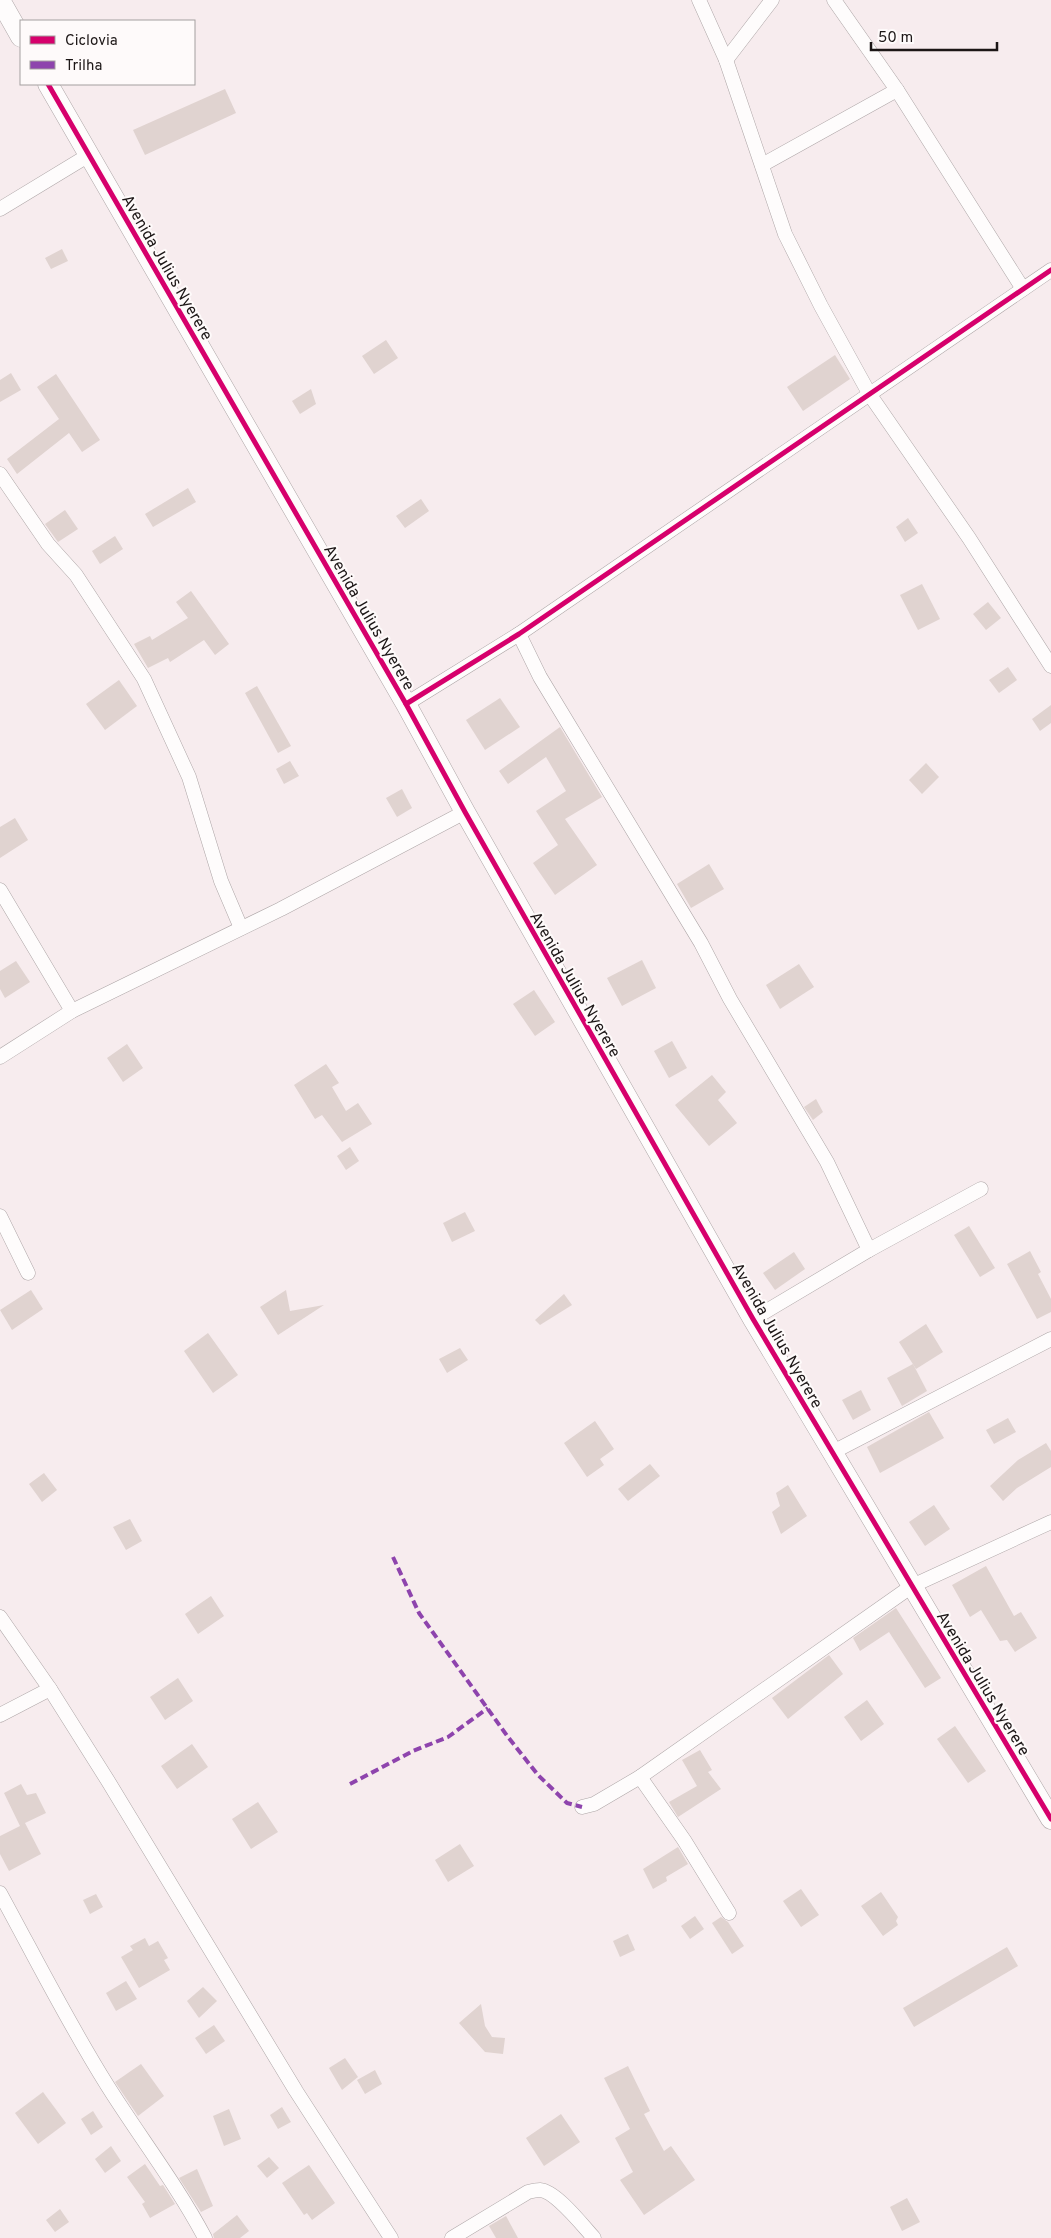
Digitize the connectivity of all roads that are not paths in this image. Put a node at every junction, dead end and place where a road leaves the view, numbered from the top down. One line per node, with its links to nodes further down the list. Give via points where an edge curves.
1 (0, 0): 5 (street)
2 (699, 0): 6 (street)
3 (772, 0): 6 (street)
4 (834, 0): 8 (street)
5 (20, 35)
6 (726, 60): 10 (street)
7 (49, 85): 9 (street, Avenida Julius Nyerere)
8 (897, 90): 10 (street); 13 (street)
9 (89, 155): 11 (street); 18 (street, Avenida Julius Nyerere)
10 (762, 165): 14 (street, via 785,234 820,306)
11 (0, 210)
12 (1051, 270): 13 (street)
13 (1023, 289): 14 (street)
14 (870, 395): 16 (street); 17 (street, via 969,538)
15 (0, 474): 21 (street, via 48,544 76,575 144,679 189,777 221,880)
16 (519, 634): 18 (street); 26 (street, via 540,677 701,943 730,999 827,1162)
17 (1051, 666)
18 (406, 704): 19 (street, Avenida Julius Nyerere)
19 (465, 812): 21 (street); 28 (street, Avenida Julius Nyerere)
20 (0, 890): 22 (street)
21 (241, 928): 22 (street)
22 (72, 1011): 23 (street)
23 (0, 1057)
24 (981, 1189): 26 (street)
25 (0, 1216): 27 (street)
26 (869, 1250): 28 (street)
27 (28, 1273)
28 (753, 1319): 30 (street, Avenida Julius Nyerere)
29 (1051, 1339): 30 (street)
30 (833, 1452): 32 (street, Avenida Julius Nyerere)
31 (1051, 1522): 32 (street)
32 (912, 1586): 36 (street); 38 (street, Avenida Julius Nyerere)
33 (0, 1617): 34 (street)
34 (50, 1689): 35 (street); 42 (street, via 296,2092)
35 (0, 1715)
36 (640, 1777): 37 (street, via 594,1804); 40 (street)
37 (582, 1806)
38 (1051, 1818)
39 (1, 1897): 41 (street, via 101,2075)
40 (729, 1913)
41 (206, 2238)
42 (391, 2238)
43 (452, 2238): 44 (street, via 528,2192 541,2190 563,2205)
44 (594, 2238)

